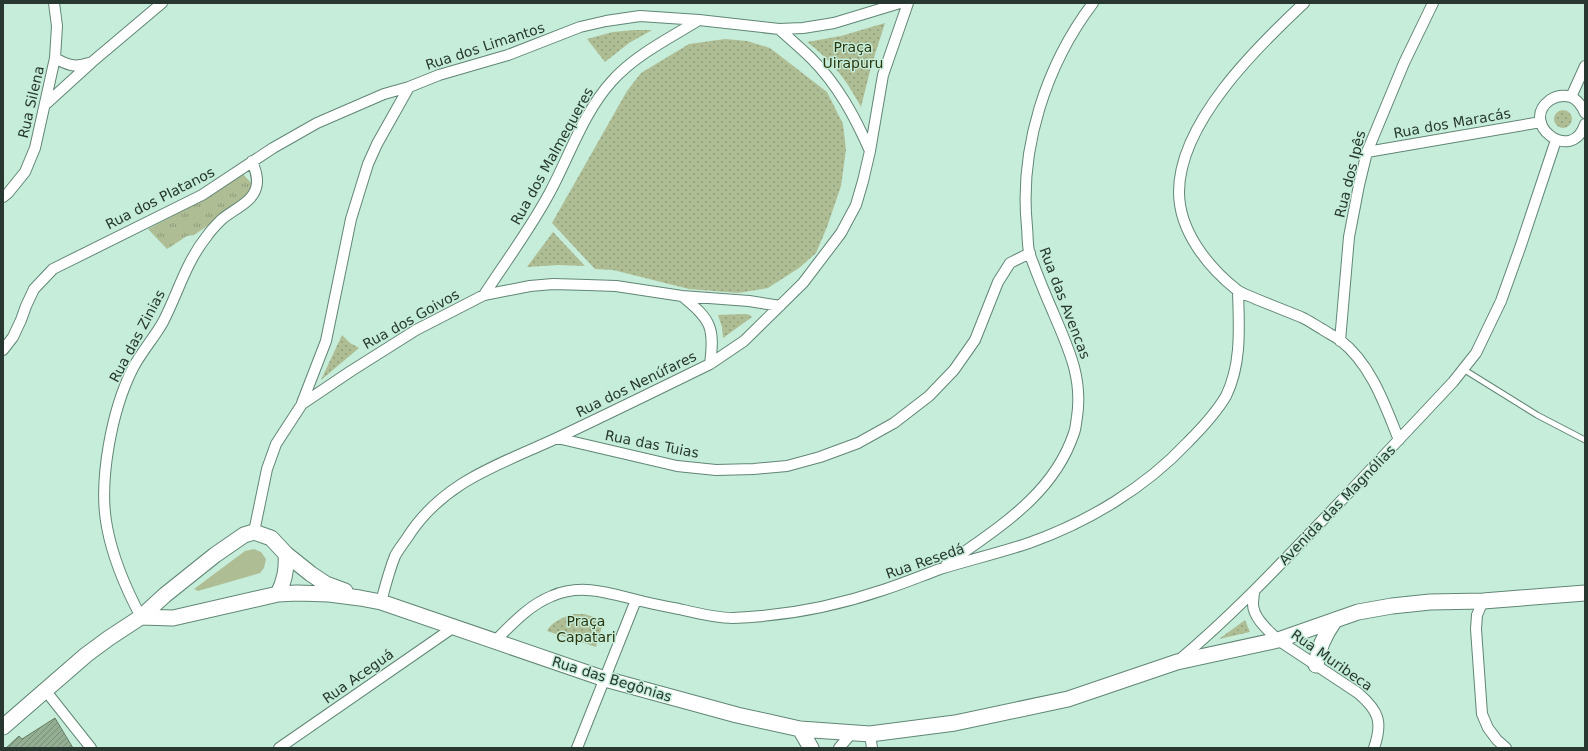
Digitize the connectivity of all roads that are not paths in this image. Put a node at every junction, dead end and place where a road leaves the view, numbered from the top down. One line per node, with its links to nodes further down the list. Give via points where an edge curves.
1 (54, 3): 10 (street, Rua Silena, via 57,26)
2 (162, 3): 11 (street)
3 (900, 3): 9 (street, Rua dos Limantos, via 834,23)
4 (908, 3): 20 (street, via 883,75)
5 (1093, 3): 24 (street, Rua das Avencas, via 1066,45 1047,83 1035,121 1024,205)
6 (1304, 3): 25 (street, Avenida das Magnólias, via 1247,60 1227,85 1195,131 1186,153 1179,192 1182,214 1188,231 1217,272)
7 (1434, 3): 21 (street, Rua dos Ipês, via 1404,63)
8 (699, 20): 9 (street, Rua dos Limantos); 13 (street, Rua dos Limantos, via 640,16 580,27 508,55 439,75); 26 (street, Rua dos Malmequeres, via 628,65 612,80 586,118 530,226)
9 (779, 30): 20 (street, via 827,76 844,100)
10 (55, 58): 11 (street, via 76,67); 15 (street, Rua Silena)
11 (92, 62): 15 (street)
12 (1585, 66): 14 (street)
13 (409, 87): 22 (street, Rua dos Platanos, via 384,94 318,123); 33 (street, via 368,164 351,219 326,341)
14 (1571, 97): 16 (street, via 1581,105); 17 (street, via 1558,97 1547,103 1542,110)
15 (47, 103): 23 (street, Rua Silena, via 35,148 25,172)
16 (1585, 113)
17 (1541, 122): 19 (street, via 1546,133); 21 (street, Rua dos Maracás)
18 (1585, 124): 19 (street, via 1580,134 1573,139)
19 (1556, 140): 32 (street, via 1501,301 1476,353)
20 (870, 151): 28 (street, Rua dos Nenúfares, via 856,205 841,233 815,268)
21 (1367, 152): 29 (street, Rua dos Ipês, via 1349,237)
22 (252, 161): 30 (street, Rua dos Platanos, via 202,195 53,268 34,289 16,332); 48 (street, Rua das Zinias, via 257,178 252,195 221,220 189,261 170,308 133,368 117,410 108,447 104,505 114,554)
23 (3, 196)
24 (1030, 253): 34 (street, Rua das Tuias, via 1010,263 1006,269 998,282 975,340 954,370 929,396 894,423 858,443 787,466 716,470 676,466); 39 (street, Rua das Avencas, via 1076,371 1080,402 1074,432 1060,464 1026,506)
25 (1238, 291): 29 (street, Avenida das Magnólias, via 1306,319); 39 (street, Rua Resedá, via 1237,368 1226,396 1209,420 1177,454 1140,484 1094,515 1030,542)
26 (484, 295): 27 (street, Rua dos Goivos, via 553,284 616,286); 33 (street, Rua dos Goivos, via 416,330 363,362)
27 (682, 296): 28 (street, Rua dos Goivos); 31 (street, via 699,310 711,328 713,343)
28 (780, 306): 31 (street, Rua dos Nenúfares, via 744,342)
29 (1340, 341): 35 (street, Avenida das Magnólias, via 1357,357 1370,376)
30 (3, 350)
31 (710, 364): 34 (street, Rua dos Nenúfares)
32 (1463, 369): 35 (street); 36 (lane, via 1537,415)
33 (302, 404): 37 (street, Rua dos Goivos, via 276,444 267,469)
34 (557, 438): 47 (street, Rua dos Nenúfares, via 482,472 442,497 412,530 396,556)
35 (1399, 440): 40 (street, Avenida das Magnólias)
36 (1585, 440)
37 (254, 532): 38 (main road, Rua das Begônias, via 271,538); 41 (main road, via 233,542)
38 (286, 554): 42 (main road, via 286,573); 44 (main road, Rua das Begônias, via 326,584)
39 (940, 569): 45 (street, Rua Resedá, via 882,591 788,613 732,618 705,615)
40 (1254, 591): 52 (street, via 1253,605 1256,614); 54 (street, Avenida das Magnólias)
41 (165, 594): 48 (main road); 49 (main road, via 165,606)
42 (278, 594): 44 (main road, Rua das Begônias, via 305,593); 49 (main road, Rua das Begônias)
43 (1585, 594): 46 (main road, Avenida das Magnólias)
44 (360, 598): 47 (main road, Rua das Begônias)
45 (636, 600): 53 (street, Rua Resedá, via 608,592 584,589 552,596 531,609); 56 (street)
46 (1483, 601): 50 (main road, Avenida das Magnólias, via 1392,606 1358,612); 68 (street, via 1476,629 1482,714 1488,728)
47 (380, 602): 51 (main road, Rua das Begônias)
48 (141, 617): 49 (main road, Rua das Begônias); 57 (main road, via 109,638)
49 (173, 618)
50 (1335, 620): 52 (main road, Avenida das Magnólias); 55 (main road, via 1322,642)
51 (454, 627): 53 (main road, Rua das Begônias); 63 (street, Rua Aceguá)
52 (1278, 640): 54 (main road, Avenida das Magnólias); 55 (street, Rua Muribeca)
53 (494, 642): 56 (main road, Rua das Begônias)
54 (1177, 662): 61 (main road, Avenida das Magnólias, via 1068,698)
55 (1316, 665): 67 (street, Rua Muribeca, via 1358,693 1376,712 1379,723)
56 (605, 679): 59 (main road, Rua das Begônias, via 737,715); 64 (street)
57 (45, 690): 58 (main road); 62 (street)
58 (3, 727)
59 (800, 728): 60 (main road, Rua das Begônias); 65 (main road)
60 (851, 734): 61 (main road, Rua das Begônias); 66 (street)
61 (871, 741)
62 (91, 748)
63 (279, 748)
64 (577, 748)
65 (811, 748)
66 (839, 748)
67 (1374, 748)
68 (1506, 748)

